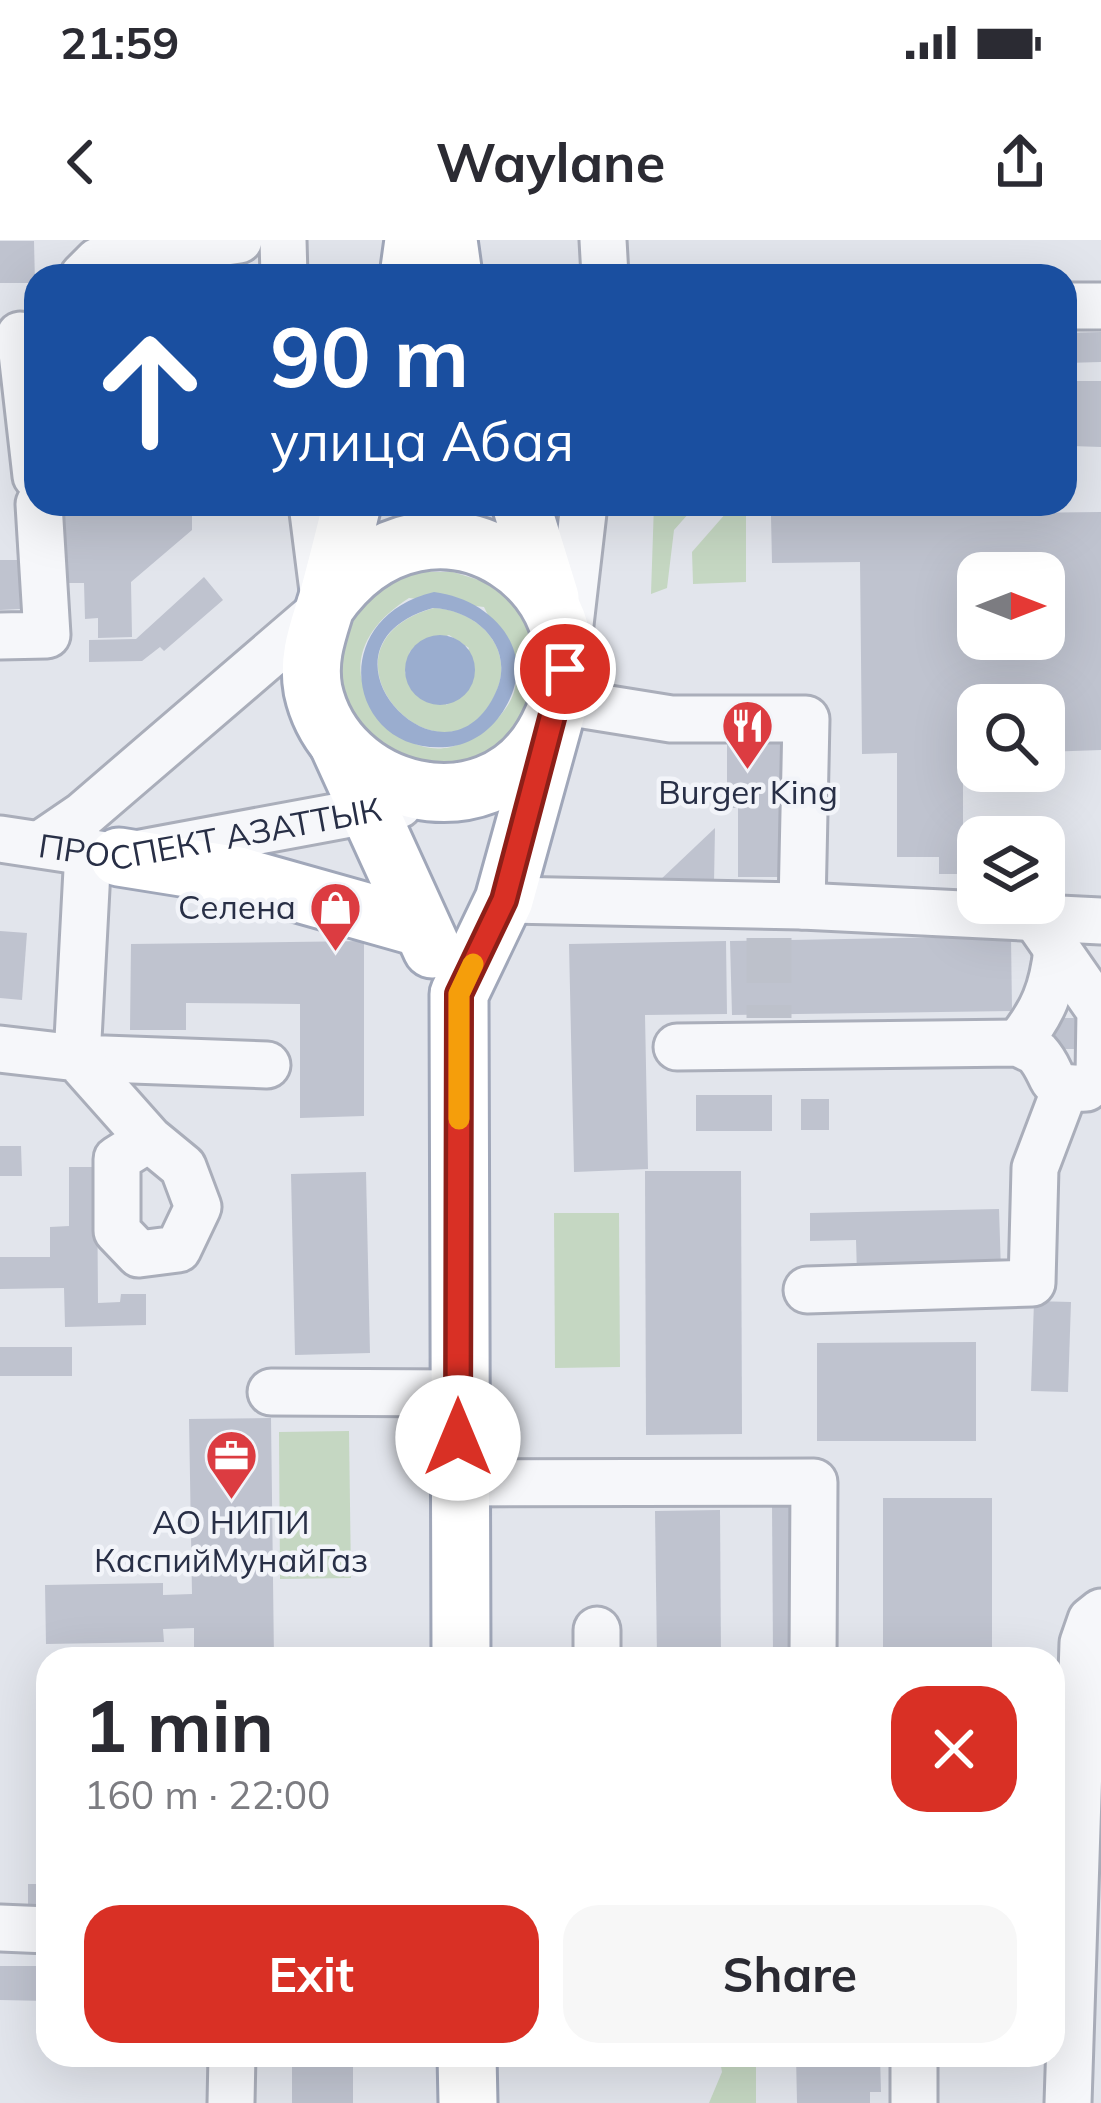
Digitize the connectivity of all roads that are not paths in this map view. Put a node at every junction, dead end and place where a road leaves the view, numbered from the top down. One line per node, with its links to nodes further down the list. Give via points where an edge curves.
1 (238, 240): 2 (street)
2 (96, 264)
3 (19, 330): 4 (street)
4 (24, 373)
5 (40, 516): 11 (street, via 47,635)
6 (314, 516): 10 (street)
7 (349, 516): 10 (main road)
8 (524, 516): 12 (main road)
9 (582, 516): 12 (street)
10 (326, 607): 12 (main road, via 364,562 404,544 448,539 490,551 546,598); 13 (main road, via 315,631 313,688); 16 (street, ПРОСПЕКТ АЗАТТЫК, via 83,815)
11 (0, 636)
12 (559, 677): 14 (main road, via 540,741 517,765); 18 (main road); 19 (street, via 671,719 806,719)
13 (339, 745): 14 (main road, via 392,784); 15 (main road)
14 (457, 792): 15 (street, ПРОСПЕКТ АЗАТТЫК)
15 (367, 812): 17 (street, ПРОСПЕКТ АЗАТТЫК); 21 (main road)
16 (21, 841): 17 (street, ПРОСПЕКТ АЗАТТЫК)
17 (103, 854): 21 (main road, via 238,876); 27 (street)
18 (504, 900): 19 (street); 23 (main road)
19 (780, 916): 22 (street)
20 (1101, 921): 22 (street)
21 (419, 927): 23 (main road)
22 (1045, 933): 24 (street, via 1053,986); 29 (street, via 1100,1012 1099,1076 1086,1088)
23 (459, 994): 33 (main road)
24 (1018, 1043): 25 (street, via 770,1032); 29 (street, via 1036,1052)
25 (677, 1047)
26 (0, 1049): 27 (street)
27 (77, 1058): 28 (street); 30 (street)
28 (267, 1065)
29 (1065, 1089): 31 (street, via 1035,1168 1032,1283)
30 (149, 1139)
31 (807, 1290)
32 (271, 1392): 33 (street)
33 (458, 1393): 34 (main road)
34 (459, 1484): 36 (main road); 37 (street, via 814,1482)
35 (1101, 1612): 46 (street, via 1083,1643)
36 (461, 1647)
37 (813, 1647)
38 (0, 1928): 39 (street)
39 (36, 1930)
40 (232, 2067): 43 (street)
41 (467, 2067): 44 (main road)
42 (914, 2067): 45 (street)
43 (231, 2103)
44 (468, 2103)
45 (914, 2103)
46 (1068, 2103)

